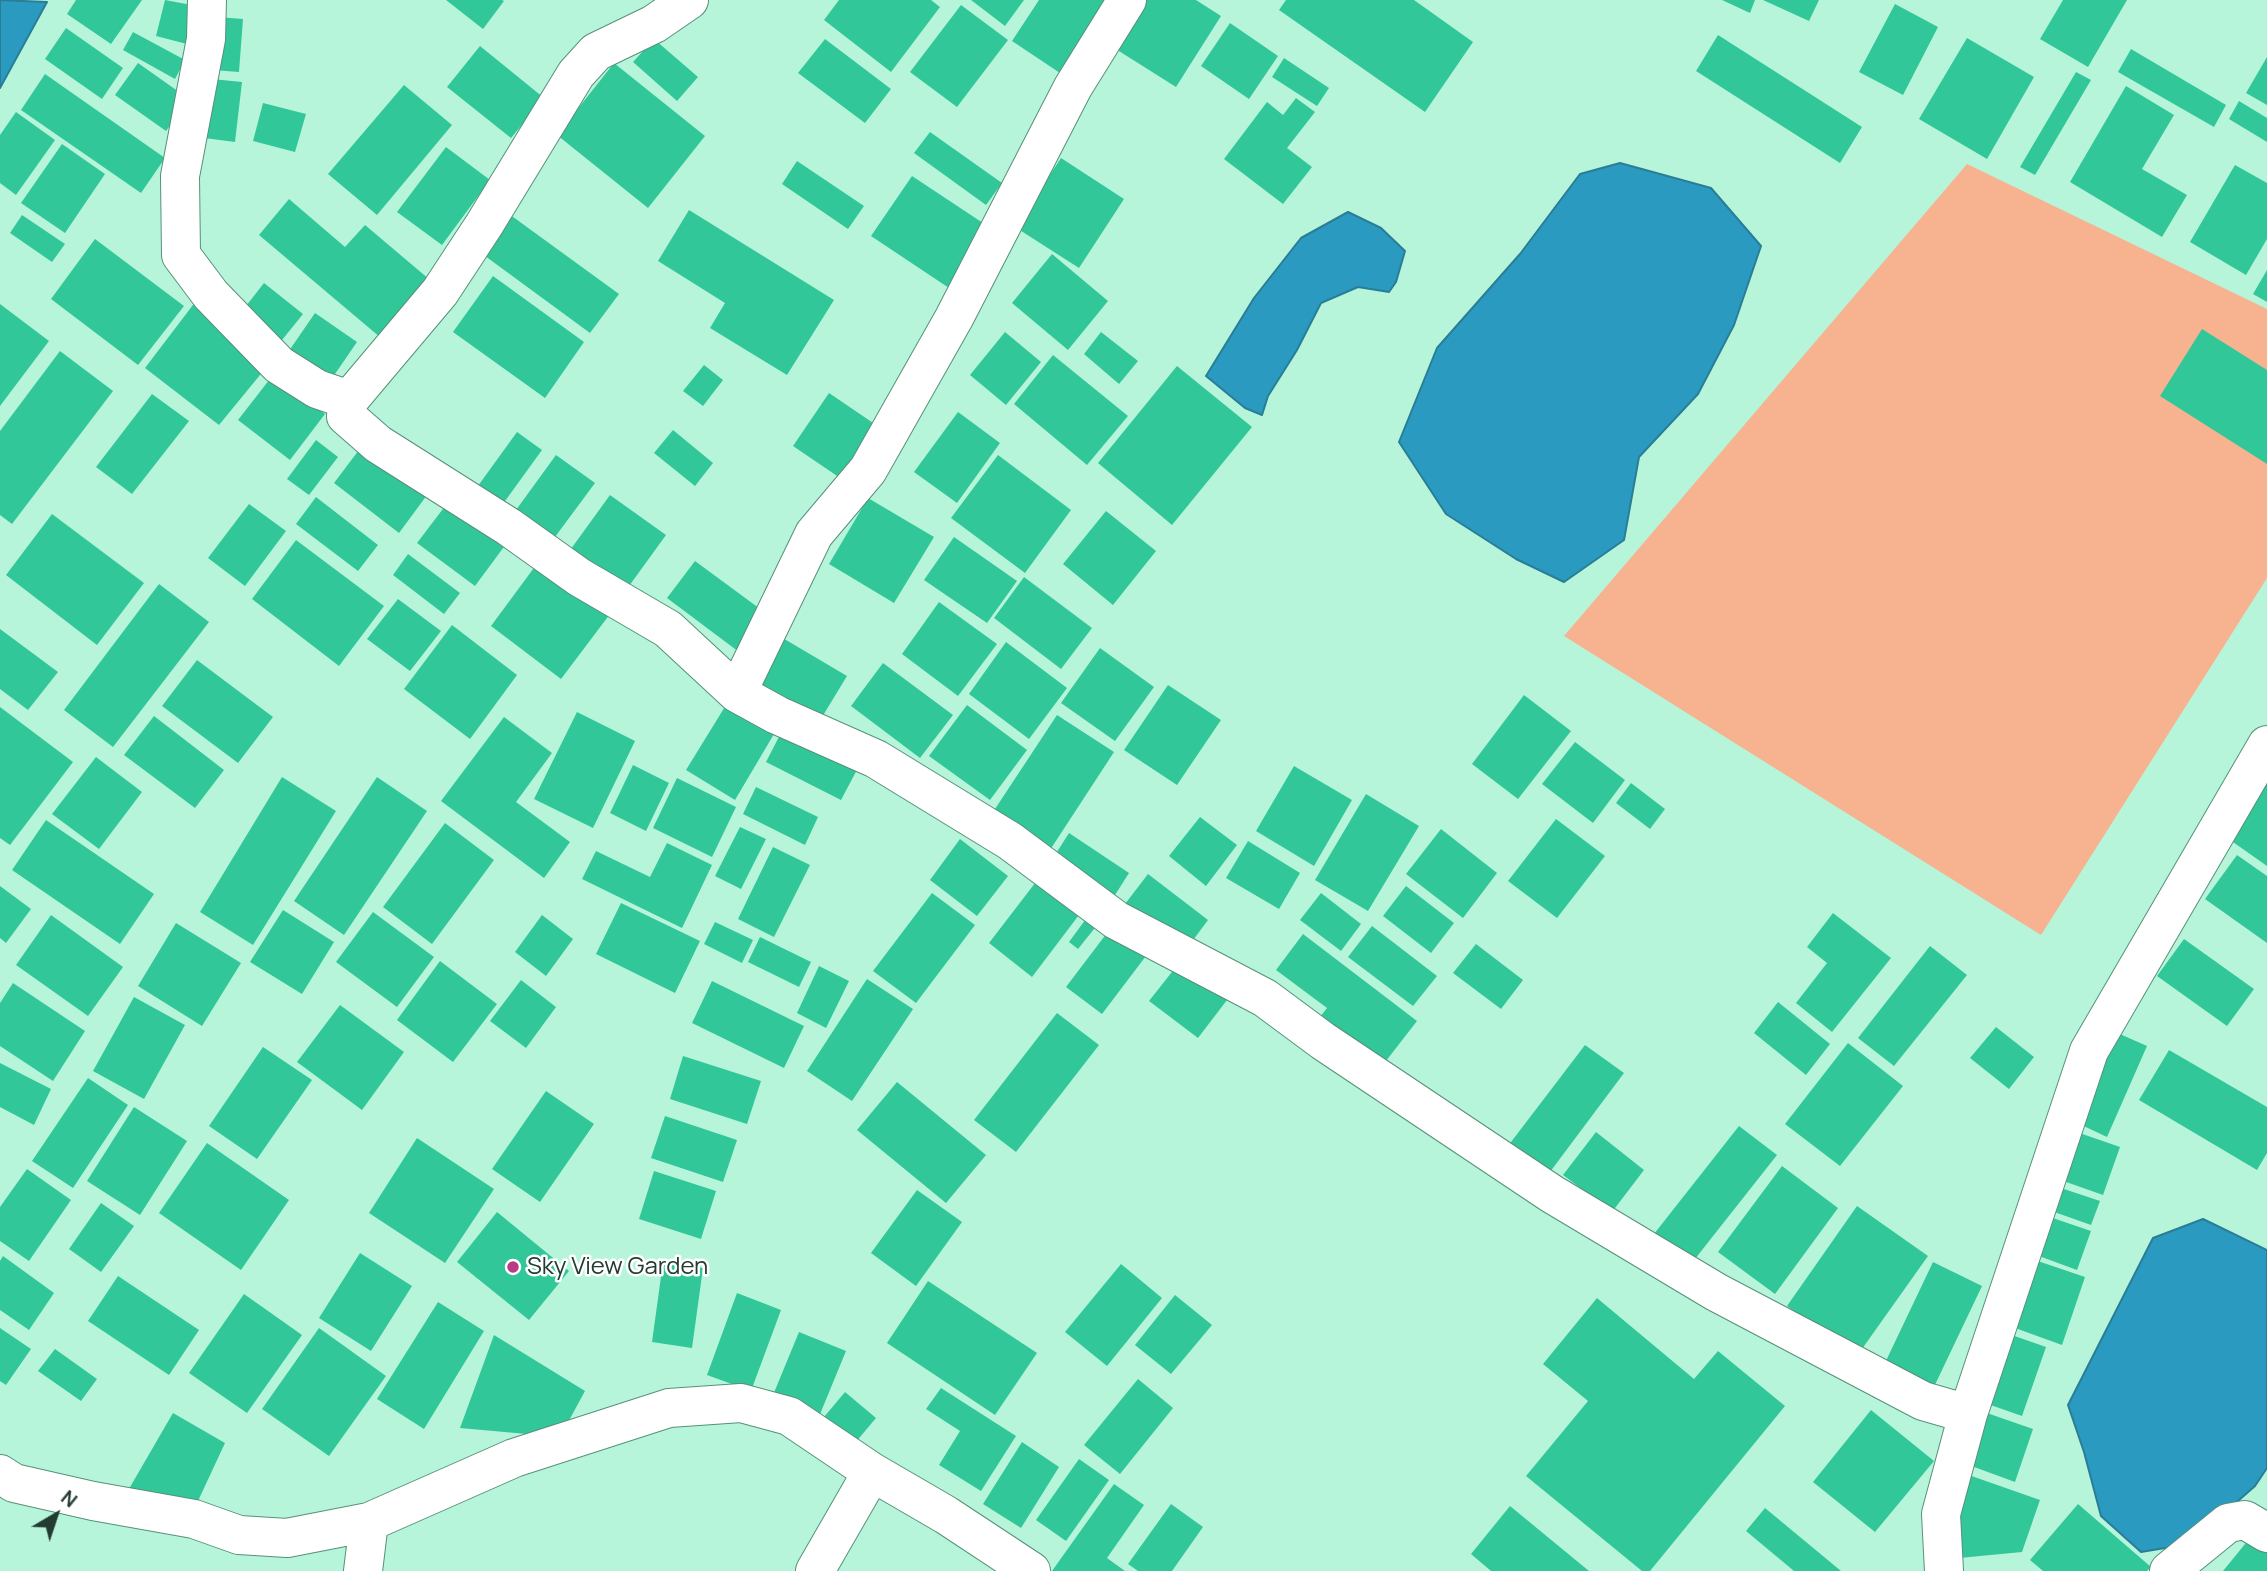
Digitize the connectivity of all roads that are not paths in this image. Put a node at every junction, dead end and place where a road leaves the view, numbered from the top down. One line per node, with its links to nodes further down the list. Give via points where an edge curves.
1 (207, 0): 4 (street, via 206,39 180,176 181,255 211,295 279,365 317,389)
2 (690, 0): 4 (street, via 654,24 596,52 576,74 440,292)
3 (1127, 0): 5 (street, via 1073,87 954,318 868,470 814,534)
4 (349, 400): 5 (street, via 346,416 378,444 579,577 668,629)
5 (737, 693): 7 (street, via 876,759 978,821 1116,920 1265,998 1552,1194 1716,1292 1923,1401)
6 (2267, 745): 7 (street, via 2089,1051)
7 (1969, 1413): 15 (street, via 1941,1514)
8 (872, 1472): 10 (street, via 789,1416 741,1403 669,1408 514,1458); 13 (street); 14 (street)
9 (0, 1474): 10 (street, via 14,1483 194,1519 239,1535 287,1538)
10 (369, 1522): 12 (street)
11 (2267, 1533): 16 (street, via 2245,1520 2228,1523)
12 (363, 1571)
13 (815, 1571)
14 (1031, 1571)
15 (1944, 1571)
16 (2169, 1571)

